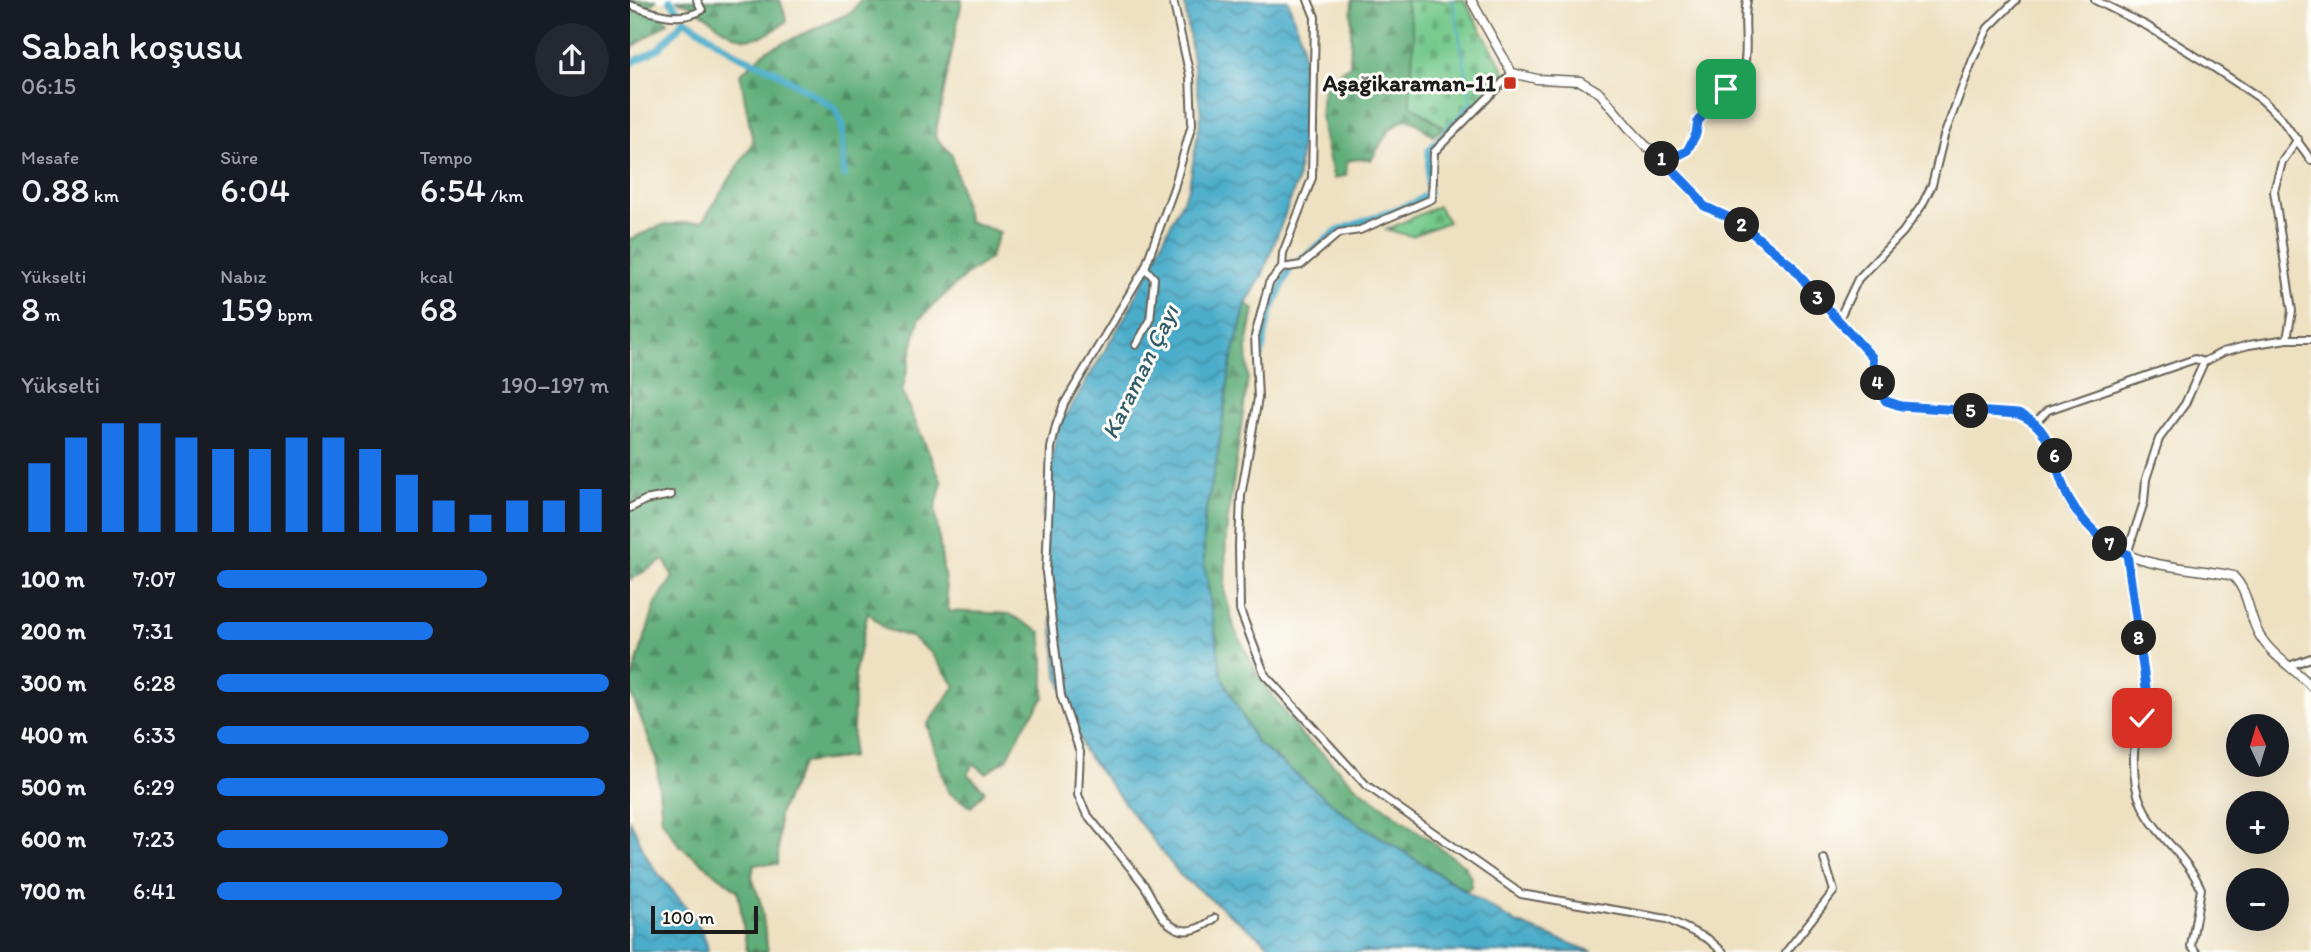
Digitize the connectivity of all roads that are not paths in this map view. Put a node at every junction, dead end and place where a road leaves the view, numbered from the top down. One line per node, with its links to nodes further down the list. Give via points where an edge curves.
1 (697, 0): 8 (street, via 702,10 677,16)
2 (1173, 0): 13 (street, via 1190,76 1192,124)
3 (1308, 0): 14 (street, via 1315,17 1312,178 1283,253)
4 (1471, 0): 9 (street)
5 (1747, 0): 11 (street, via 1741,75 1698,121 1687,151)
6 (2016, 0): 15 (street, via 1988,29 1973,59 1922,205 1858,279)
7 (2095, 0): 10 (street, via 2147,26 2261,99)
8 (630, 5)
9 (1512, 73): 11 (street, via 1580,81 1600,93); 14 (street, via 1434,152 1432,198 1360,230 1339,233 1301,265)
10 (2298, 139): 12 (street); 16 (street, via 2282,162 2274,191 2292,310)
11 (1660, 157): 15 (street, via 1704,206 1739,222 1792,266)
12 (2311, 160)
13 (1145, 268): 18 (street, via 1154,278 1150,321); 28 (street, via 1056,426 1046,572 1061,696 1080,752 1080,803 1146,887 1164,919 1188,931)
14 (1282, 268): 29 (street, via 1269,283 1255,336 1258,398 1241,496 1240,610 1265,675 1366,785 1521,894 1667,919 1708,939)
15 (1838, 321): 20 (street, via 1872,357 1886,401 1901,406 2018,414)
16 (2287, 339): 17 (street); 19 (street, via 2223,352)
17 (2311, 339)
18 (1136, 345)
19 (2204, 362): 20 (street, via 2195,359 2048,410); 23 (street, via 2185,404 2159,439)
20 (2035, 423): 23 (street, via 2054,454 2067,496 2078,514)
21 (671, 495): 22 (street)
22 (630, 508)
23 (2127, 554): 25 (street, via 2147,562 2233,576 2242,586 2261,638); 31 (street, via 2146,688 2133,761 2138,793 2156,828 2201,889 2191,936)
24 (2311, 657): 25 (street)
25 (2289, 666): 26 (street)
26 (2311, 686)
27 (1824, 859): 30 (street, via 1834,891)
28 (1215, 918)
29 (1723, 952)
30 (1786, 952)
31 (2196, 952)

